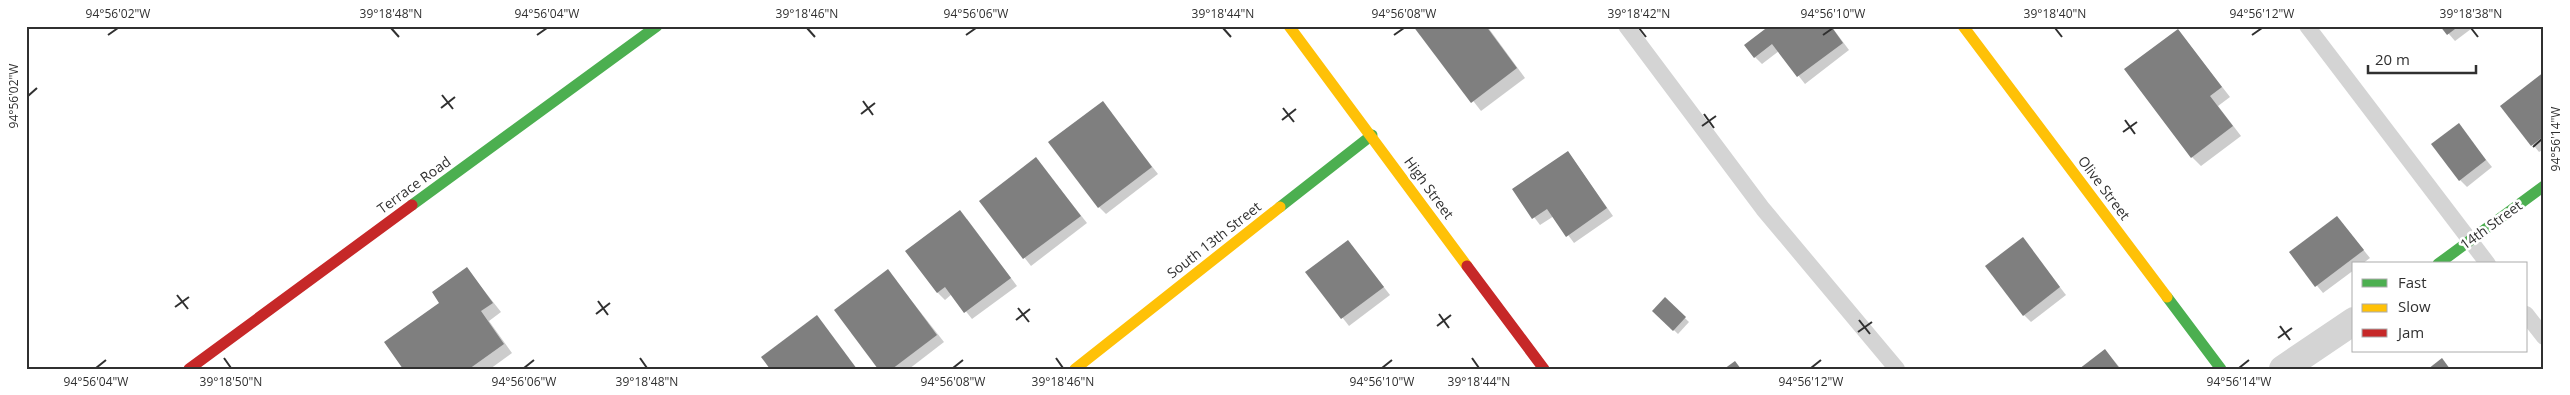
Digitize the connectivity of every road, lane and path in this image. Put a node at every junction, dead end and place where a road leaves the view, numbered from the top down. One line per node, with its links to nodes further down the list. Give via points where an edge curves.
1 (657, 26): 14 (street, Terrace Road)
2 (1289, 26): 6 (street, High Street)
3 (1626, 26): 17 (lane, via 1764,209)
4 (1963, 26): 18 (street, Olive Street)
5 (2307, 26): 8 (lane)
6 (1372, 135): 15 (street, South 13th Street); 16 (street, High Street)
7 (2544, 186): 8 (street, 14th Street)
8 (2471, 241): 9 (street, 14th Street); 10 (lane)
9 (2441, 262)
10 (2487, 262)
11 (2528, 317): 13 (lane)
12 (2352, 321): 19 (street)
13 (2544, 337)
14 (190, 369)
15 (1075, 369)
16 (1544, 369)
17 (1897, 369)
18 (2222, 369)
19 (2282, 369)

